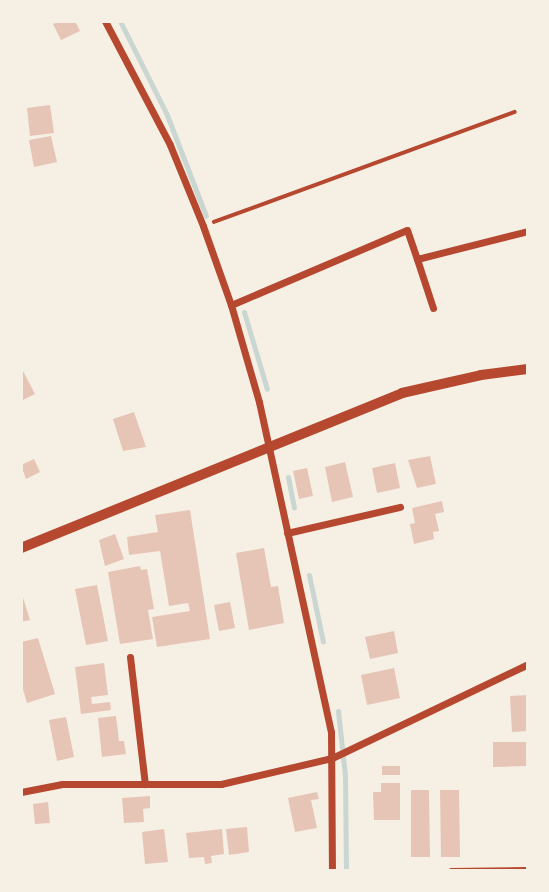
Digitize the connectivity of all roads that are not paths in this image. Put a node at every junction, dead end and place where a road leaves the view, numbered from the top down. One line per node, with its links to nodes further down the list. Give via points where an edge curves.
1 (105, 21): 4 (street, via 170,145)
2 (528, 231): 3 (street)
3 (417, 259): 4 (street, via 407,230); 5 (street)
4 (231, 304): 7 (street)
5 (433, 308)
6 (528, 369): 7 (street, via 402,393)
7 (268, 447): 9 (street); 10 (street)
8 (400, 507): 9 (street)
9 (287, 534): 13 (street)
10 (21, 548)
11 (130, 657): 14 (street)
12 (528, 664): 13 (street)
13 (335, 756): 14 (street, via 221,783); 17 (street)
14 (145, 784): 15 (street, via 62,784)
15 (21, 792)
16 (528, 870): 18 (street)
17 (332, 871)
18 (451, 871)

